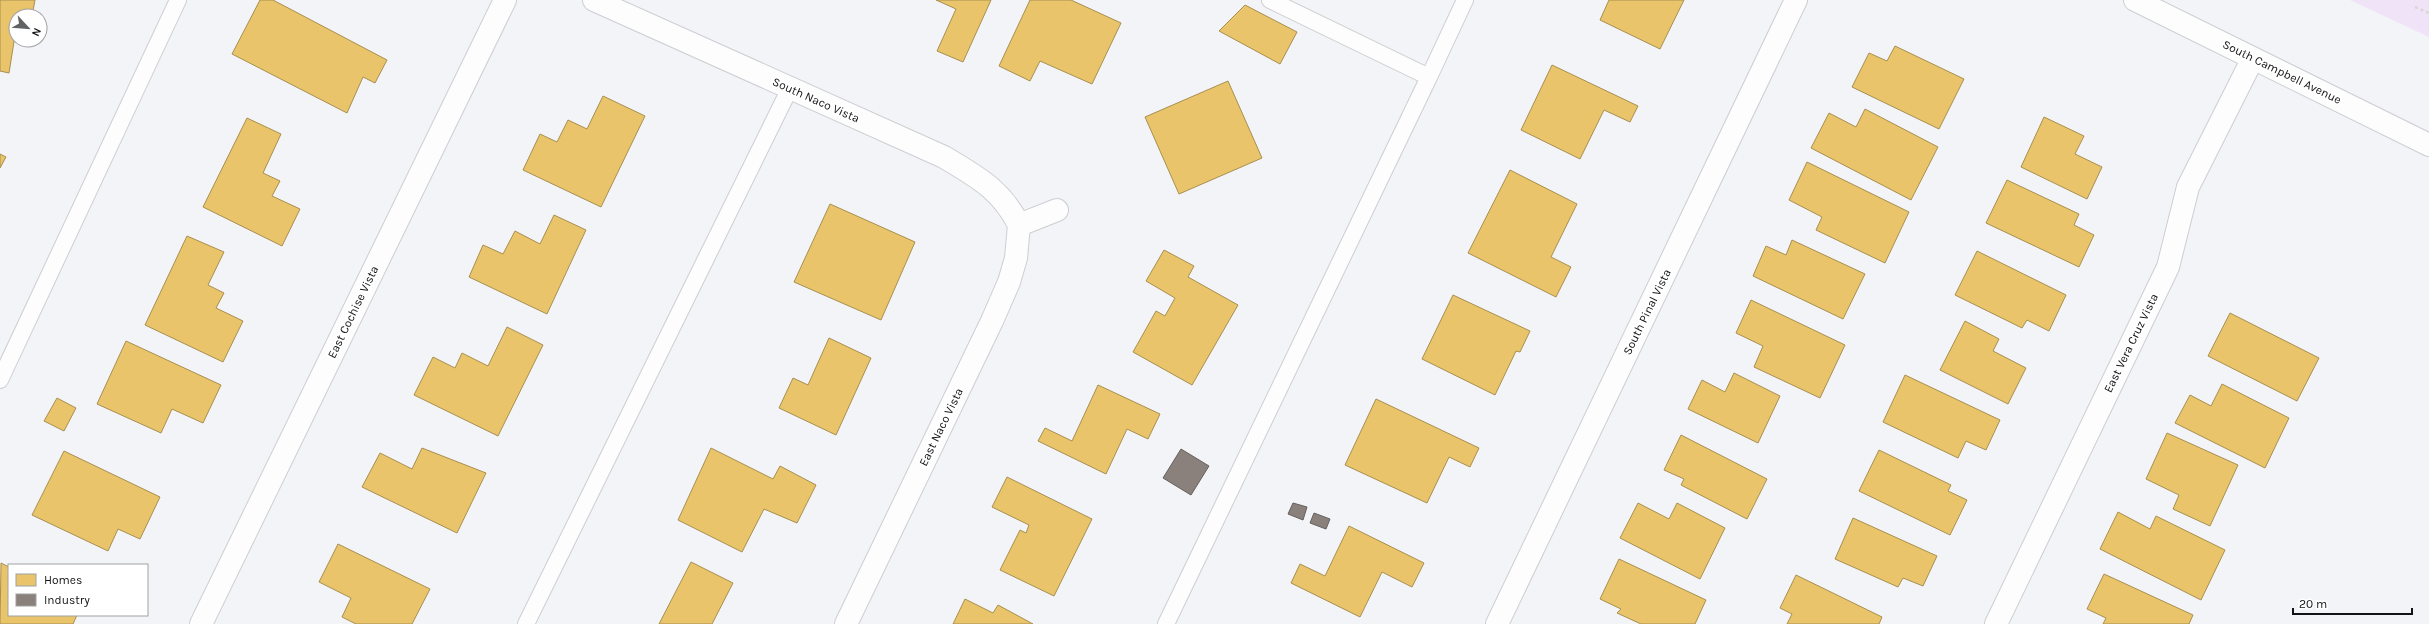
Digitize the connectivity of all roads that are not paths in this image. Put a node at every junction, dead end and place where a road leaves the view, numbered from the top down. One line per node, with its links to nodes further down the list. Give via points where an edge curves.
1 (178, 0): 14 (lane)
2 (505, 0): 15 (street, East Cochise Vista)
3 (594, 0): 10 (street, South Naco Vista)
4 (1270, 0): 9 (lane)
5 (1465, 0): 9 (lane)
6 (1796, 0): 19 (street, South Pinal Vista)
7 (2134, 0): 8 (street, South Campbell Avenue)
8 (2253, 58): 11 (street, South Campbell Avenue); 20 (street, East Vera Cruz Vista, via 2188,187 2168,268)
9 (1429, 77): 18 (lane)
10 (790, 88): 13 (street, South Naco Vista, via 944,157 987,182 1010,207); 16 (lane)
11 (2429, 145)
12 (1057, 210): 13 (street)
13 (1019, 225): 17 (street, East Naco Vista, via 1016,258 1001,302)
14 (0, 380)
15 (201, 624)
16 (526, 624)
17 (846, 624)
18 (1166, 624)
19 (1497, 624)
20 (1996, 624)

